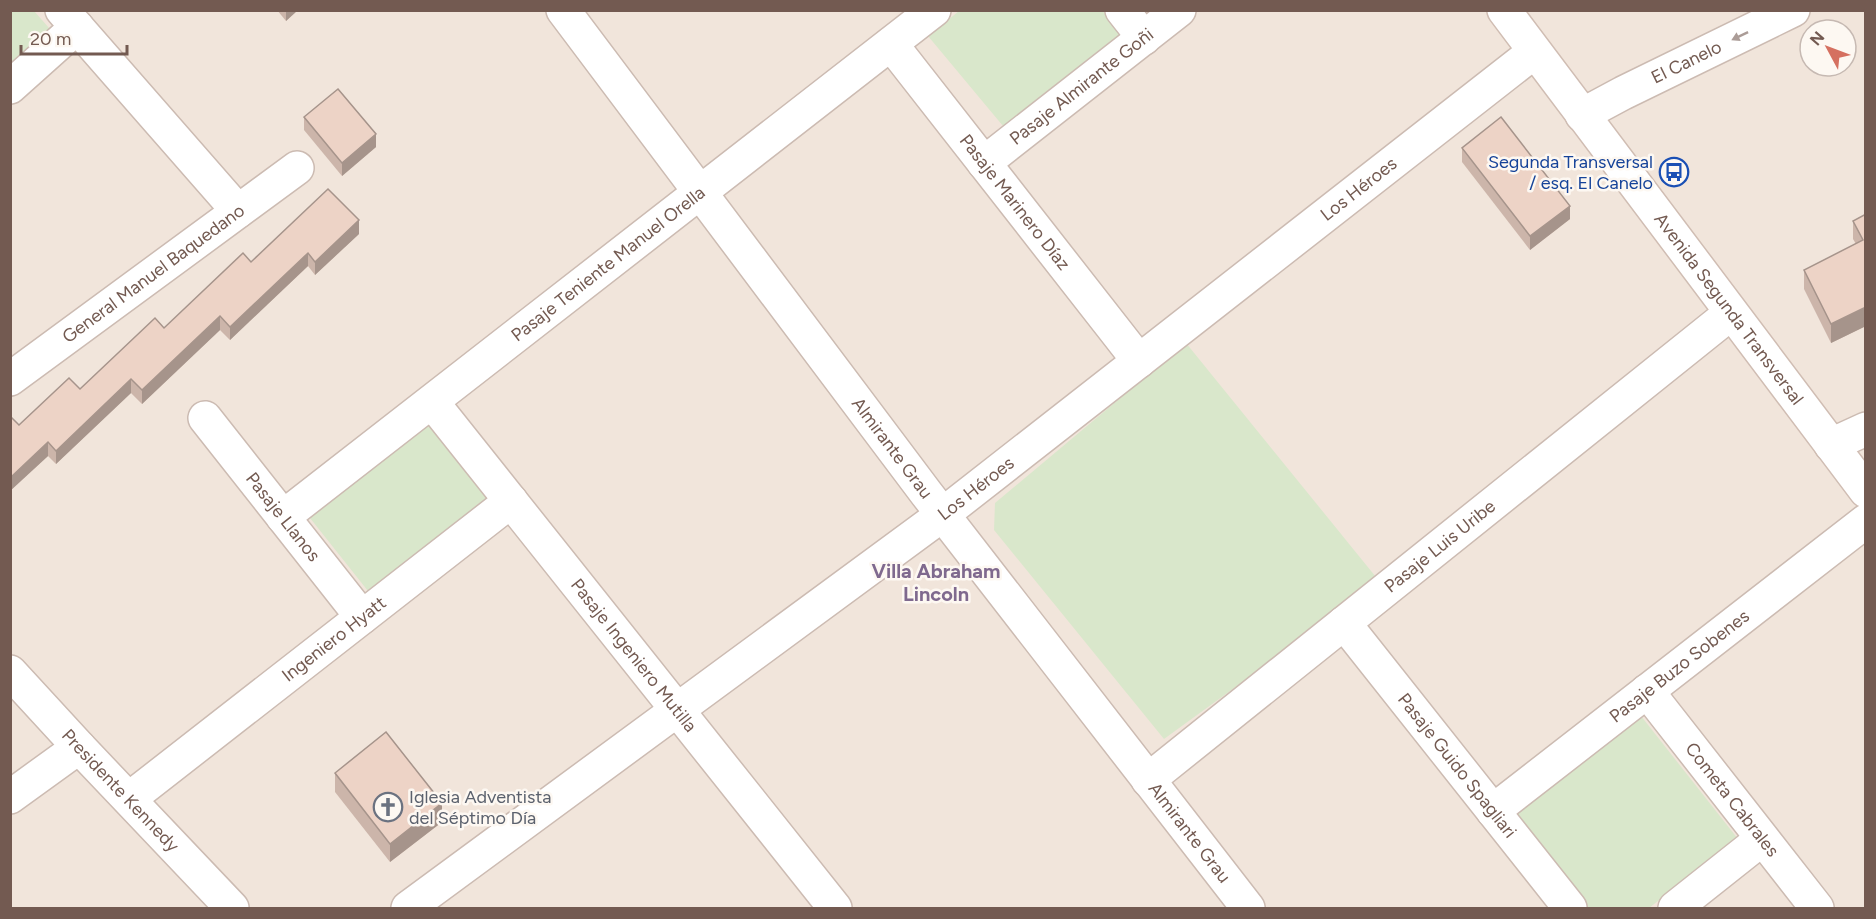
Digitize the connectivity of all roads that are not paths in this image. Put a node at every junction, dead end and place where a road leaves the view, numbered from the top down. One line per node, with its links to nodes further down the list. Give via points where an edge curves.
1 (563, 10): 15 (street, Almirante Grau)
2 (933, 10): 9 (street, Pasaje Teniente Manuel Orella)
3 (1122, 10): 8 (street)
4 (1179, 10): 8 (street, Pasaje Almirante Goñi)
5 (1504, 10): 10 (street, Avenida Segunda Transversal)
6 (1793, 10): 12 (street, El Canelo, one-way to 12)
7 (69, 19): 11 (street); 16 (street)
8 (1144, 38): 13 (street, Pasaje Almirante Goñi)
9 (891, 44): 13 (street, Pasaje Marinero Díaz); 15 (street, Pasaje Teniente Manuel Orella)
10 (1534, 52): 12 (street, Avenida Segunda Transversal); 18 (street, Los Héroes)
11 (10, 87)
12 (1582, 116): 17 (street, Avenida Segunda Transversal)
13 (984, 163): 18 (street, Pasaje Marinero Díaz)
14 (297, 168): 16 (street, General Manuel Baquedano)
15 (699, 193): 20 (street, Pasaje Teniente Manuel Orella); 26 (street, Almirante Grau)
16 (238, 211): 19 (street, General Manuel Baquedano)
17 (1731, 313): 23 (street, Avenida Segunda Transversal); 30 (street, Pasaje Luis Uribe)
18 (1139, 361): 26 (street, Los Héroes)
19 (10, 379)
20 (432, 402): 25 (street, Pasaje Ingeniero Mutilla); 27 (street, Pasaje Teniente Manuel Orella)
21 (205, 418): 27 (street, Pasaje Llanos)
22 (1866, 429): 23 (street)
23 (1831, 445): 24 (street, Avenida Segunda Transversal)
24 (1866, 491)
25 (511, 501): 29 (street, Ingeniero Hyatt); 33 (street, Pasaje Ingeniero Mutilla)
26 (942, 515): 33 (street, Los Héroes); 35 (street, Almirante Grau)
27 (283, 517): 29 (street, Pasaje Llanos)
28 (1866, 521): 32 (street, Pasaje Buzo Sobenes)
29 (362, 617): 37 (street, Ingeniero Hyatt)
30 (1344, 623): 35 (street, Pasaje Luis Uribe); 38 (street, Pasaje Guido Spagliari)
31 (10, 672): 34 (street, Presidente Kennedy)
32 (1647, 691): 38 (street, Pasaje Buzo Sobenes); 39 (street, Cometa Cabrales)
33 (677, 711): 41 (street, Los Héroes); 42 (street, Pasaje Ingeniero Mutilla)
34 (79, 747): 36 (street); 37 (street, Presidente Kennedy)
35 (1148, 780): 43 (street, Almirante Grau)
36 (10, 797)
37 (129, 799): 40 (street, Presidente Kennedy)
38 (1493, 812): 44 (street, Pasaje Guido Spagliari)
39 (1762, 839): 45 (street); 46 (street, Cometa Cabrales)
40 (232, 909)
41 (408, 909)
42 (835, 909)
43 (1248, 909)
44 (1570, 909)
45 (1675, 909)
46 (1817, 909)

